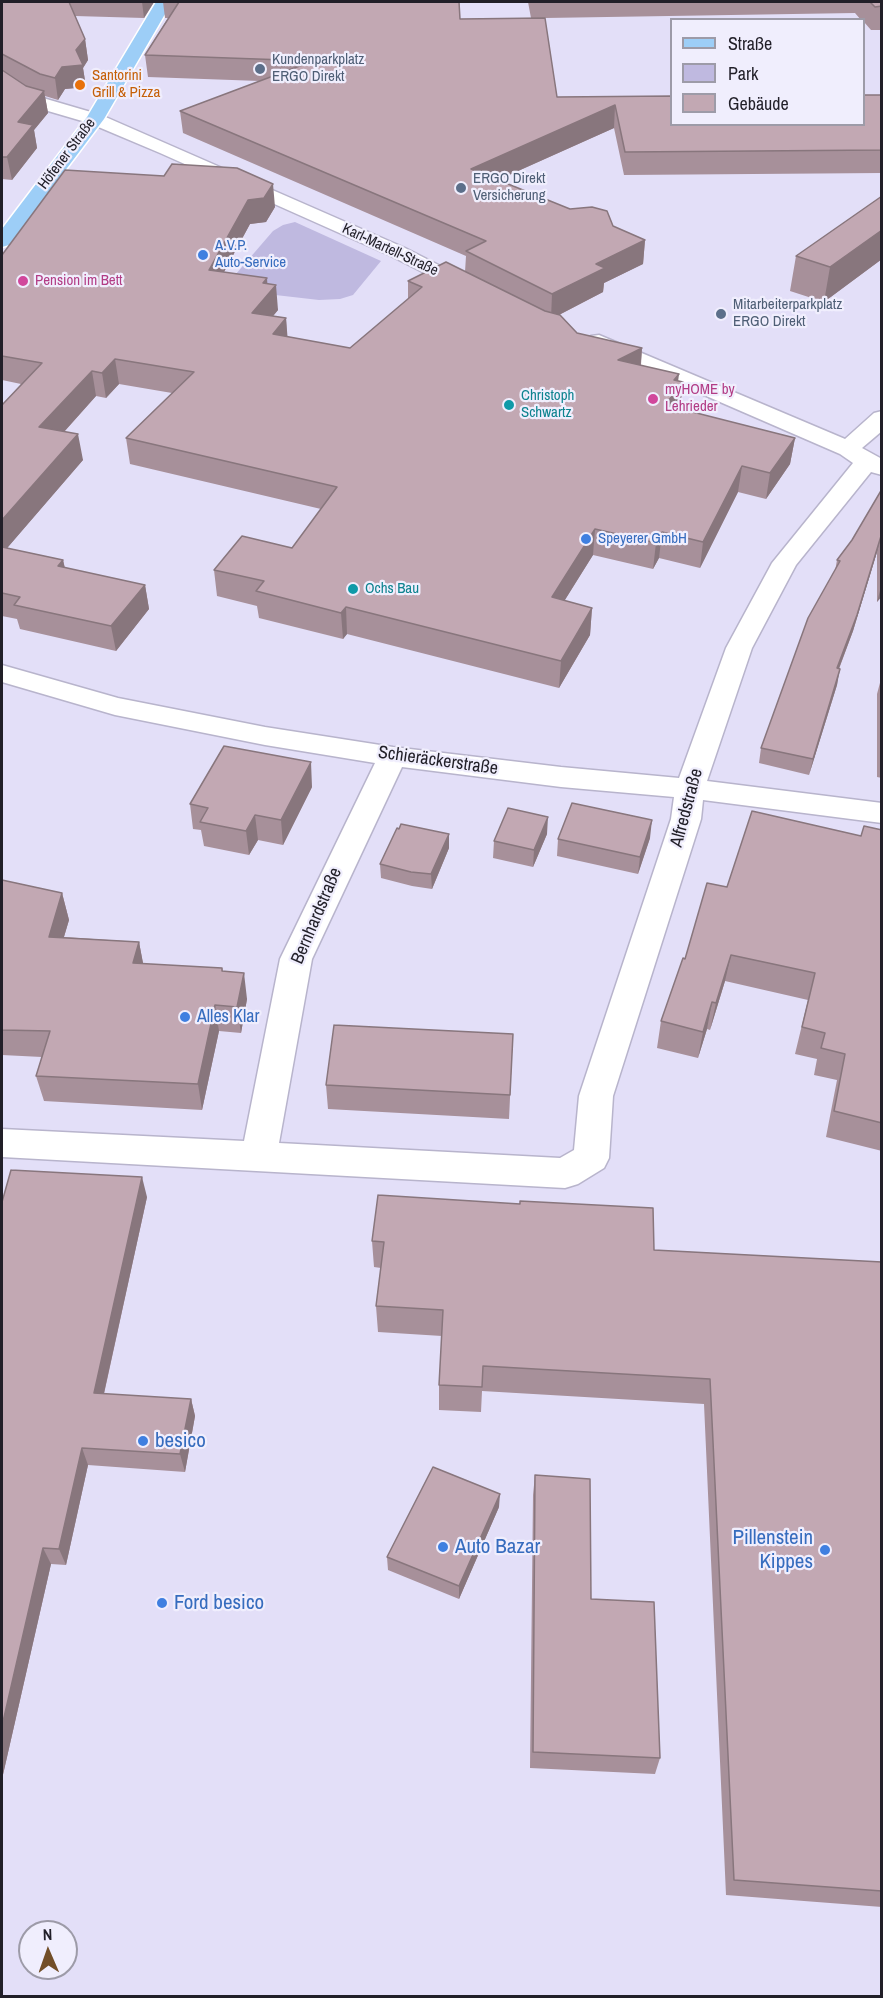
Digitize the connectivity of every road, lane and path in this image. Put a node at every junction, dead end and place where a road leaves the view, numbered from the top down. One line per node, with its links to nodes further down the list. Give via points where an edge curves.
1 (164, 2): 3 (main road, Höfener Straße)
2 (2, 80): 3 (street, Karl-Martell-Straße, via 38,102)
3 (94, 119): 4 (main road, Höfener Straße); 5 (street, Karl-Martell-Straße, via 398,252)
4 (2, 241)
5 (491, 299)
6 (582, 337): 8 (street, via 601,341)
7 (882, 418): 8 (street, Alfredstraße)
8 (865, 460): 11 (street, Alfredstraße, via 780,572 739,648)
9 (2, 673): 10 (street, Schieräckerstraße, via 115,706)
10 (393, 756): 11 (street, Schieräckerstraße); 14 (street, Bernhardstraße, via 296,959)
11 (690, 789): 12 (street, Schieräckerstraße); 14 (street, Alfredstraße, via 686,819 596,1096 591,1158 565,1173)
12 (882, 813)
13 (2, 1143): 14 (street)
14 (259, 1157)

